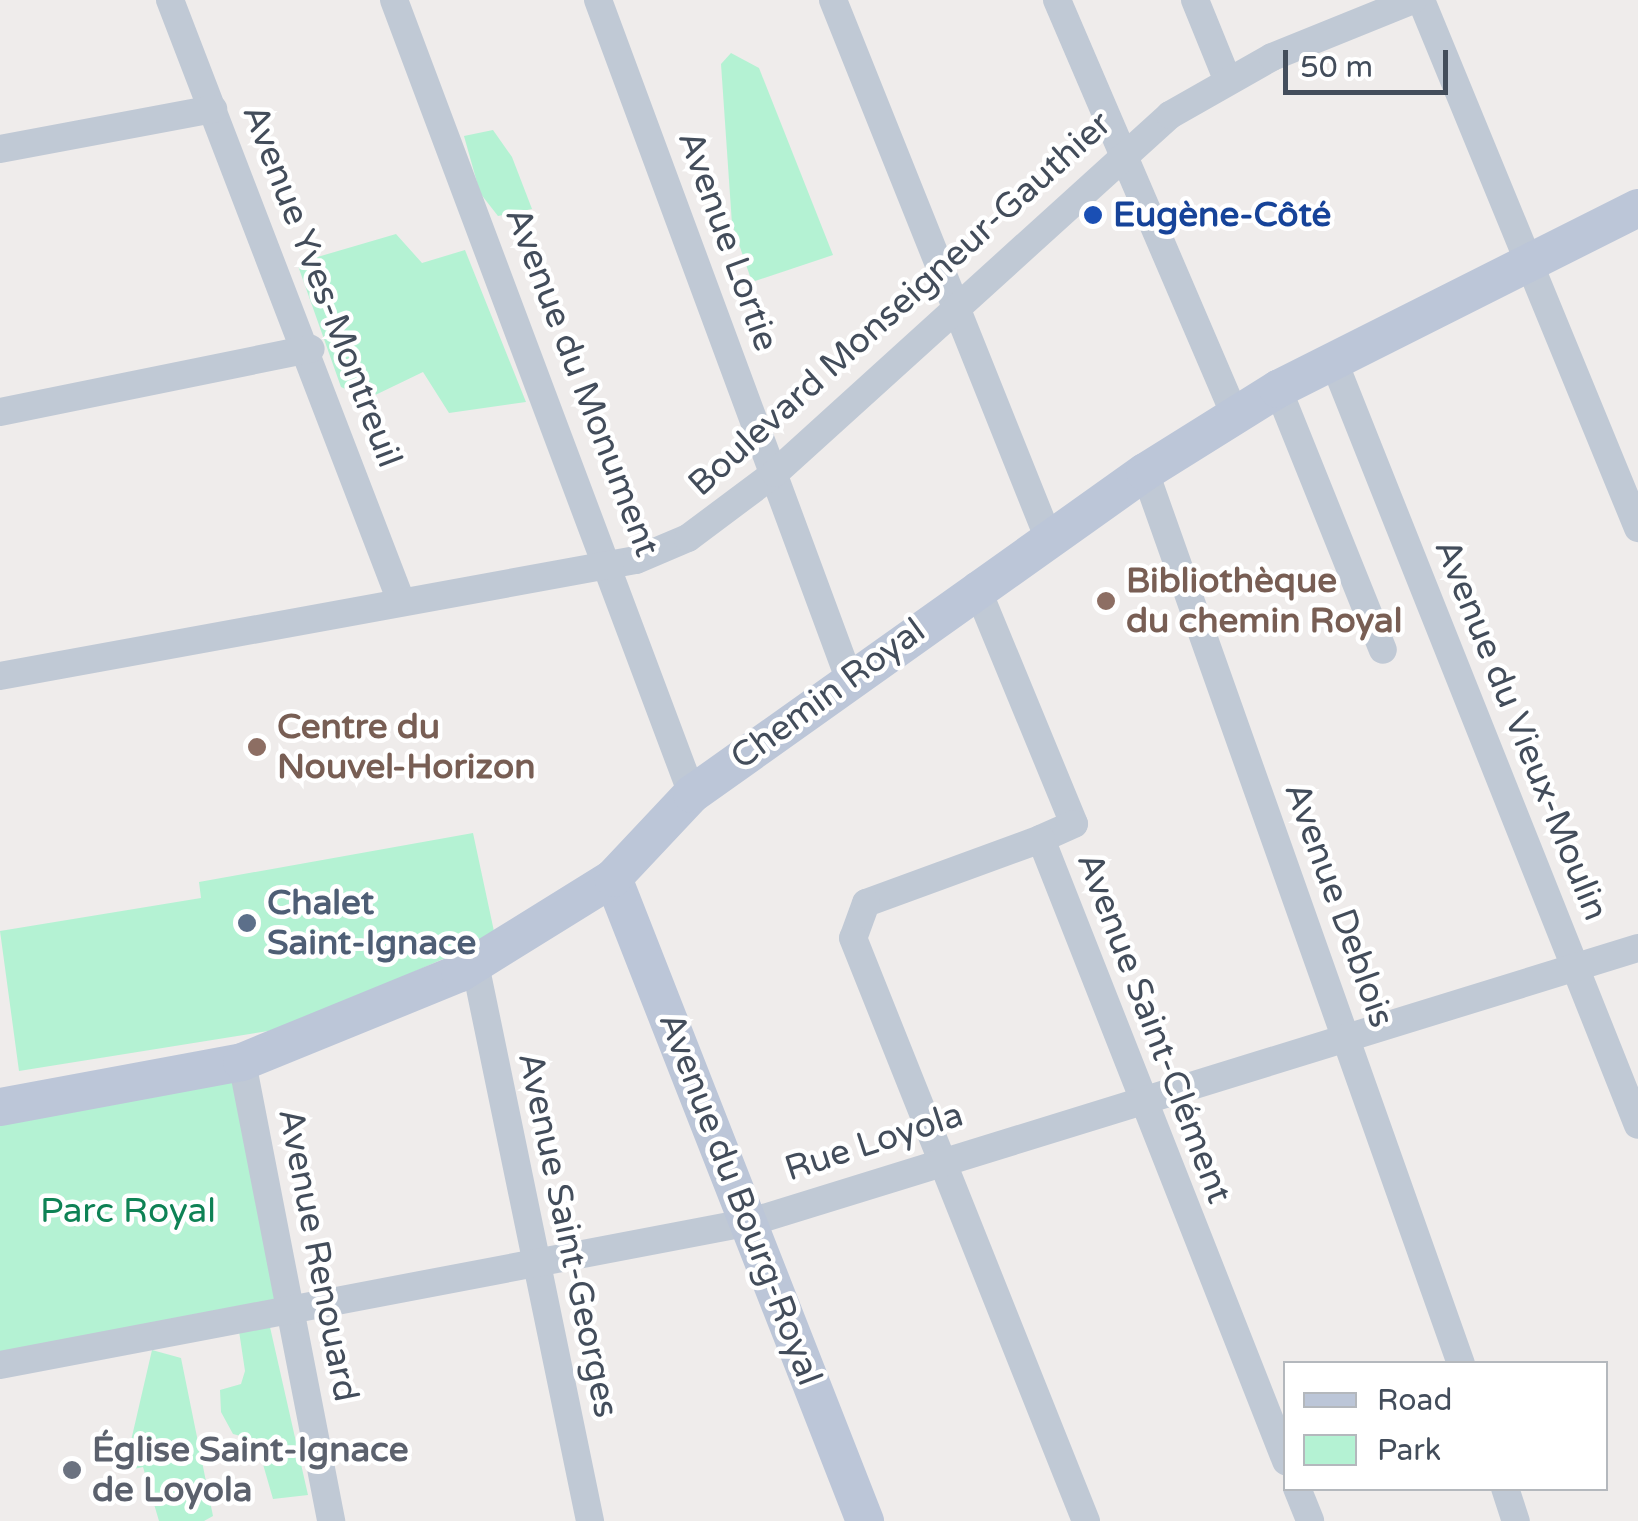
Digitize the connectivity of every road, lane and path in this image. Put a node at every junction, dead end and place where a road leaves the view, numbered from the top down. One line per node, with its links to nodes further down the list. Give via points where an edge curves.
1 (170, 0): 9 (street, Avenue Yves-Montreuil)
2 (394, 0): 24 (street, Avenue du Monument)
3 (598, 0): 21 (street, Avenue Lortie)
4 (833, 0): 14 (street)
5 (1058, 0): 11 (street)
6 (1195, 0): 8 (street)
7 (1417, 0): 8 (street, Boulevard Monseigneur-Gauthier); 13 (street)
8 (1227, 79): 11 (street, Boulevard Monseigneur-Gauthier)
9 (213, 110): 10 (street); 15 (street, Avenue Yves-Montreuil)
10 (0, 149)
11 (1120, 159): 14 (street, Boulevard Monseigneur-Gauthier); 19 (street)
12 (1638, 208): 13 (main road, Chemin Royal)
13 (1532, 259): 16 (main road, Chemin Royal); 22 (street)
14 (957, 306): 21 (street, Boulevard Monseigneur-Gauthier); 23 (street)
15 (311, 350): 18 (street); 26 (street, Avenue Yves-Montreuil)
16 (1334, 362): 17 (main road, Chemin Royal); 35 (street, Avenue du Vieux-Moulin)
17 (1278, 389): 19 (main road, Chemin Royal); 27 (street)
18 (0, 412)
19 (1236, 417): 20 (main road, Chemin Royal)
20 (1145, 472): 23 (main road, Chemin Royal); 36 (street, Avenue Deblois)
21 (775, 474): 24 (street, Boulevard Monseigneur-Gauthier, via 688,538); 29 (street, Avenue Lortie)
22 (1638, 528)
23 (1048, 537): 25 (main road, Chemin Royal)
24 (613, 564): 26 (street, Boulevard Monseigneur-Gauthier); 30 (street, Avenue du Monument)
25 (976, 586): 29 (main road, Chemin Royal); 31 (street, Avenue Saint-Clément, via 1074,824)
26 (400, 601): 28 (street, Boulevard Monseigneur-Gauthier)
27 (1384, 650)
28 (0, 676)
29 (848, 678): 30 (main road, Chemin Royal)
30 (692, 794): 32 (main road, Chemin Royal)
31 (1041, 839): 38 (street, Avenue Saint-Clément); 41 (street, via 866,903 856,918 854,938)
32 (613, 878): 34 (main road, Chemin Royal); 42 (main road, Avenue du Bourg-Royal)
33 (1638, 948): 35 (street, Rue Loyola)
34 (475, 964): 37 (main road, Chemin Royal); 43 (street, Avenue Saint-Georges)
35 (1574, 965): 36 (street, Rue Loyola); 40 (street, Avenue du Vieux-Moulin)
36 (1348, 1039): 38 (street, Rue Loyola); 45 (street, Avenue Deblois)
37 (242, 1062): 39 (main road, Chemin Royal); 44 (street, Avenue Renouard)
38 (1140, 1101): 41 (street, Rue Loyola); 47 (street, Avenue Saint-Clément)
39 (0, 1104)
40 (1638, 1124)
41 (941, 1158): 42 (street, Rue Loyola); 53 (street)
42 (752, 1222): 43 (street, Rue Loyola); 52 (main road, Avenue du Bourg-Royal)
43 (532, 1263): 44 (street, Rue Loyola); 51 (street, Avenue Saint-Georges)
44 (290, 1309): 46 (street, Rue Loyola); 50 (street, Avenue Renouard)
45 (1460, 1361)
46 (0, 1365)
47 (1283, 1454)
48 (1298, 1491): 54 (street)
49 (1505, 1491): 55 (street)
50 (331, 1521)
51 (590, 1521)
52 (865, 1521)
53 (1086, 1521)
54 (1310, 1521)
55 (1516, 1521)

